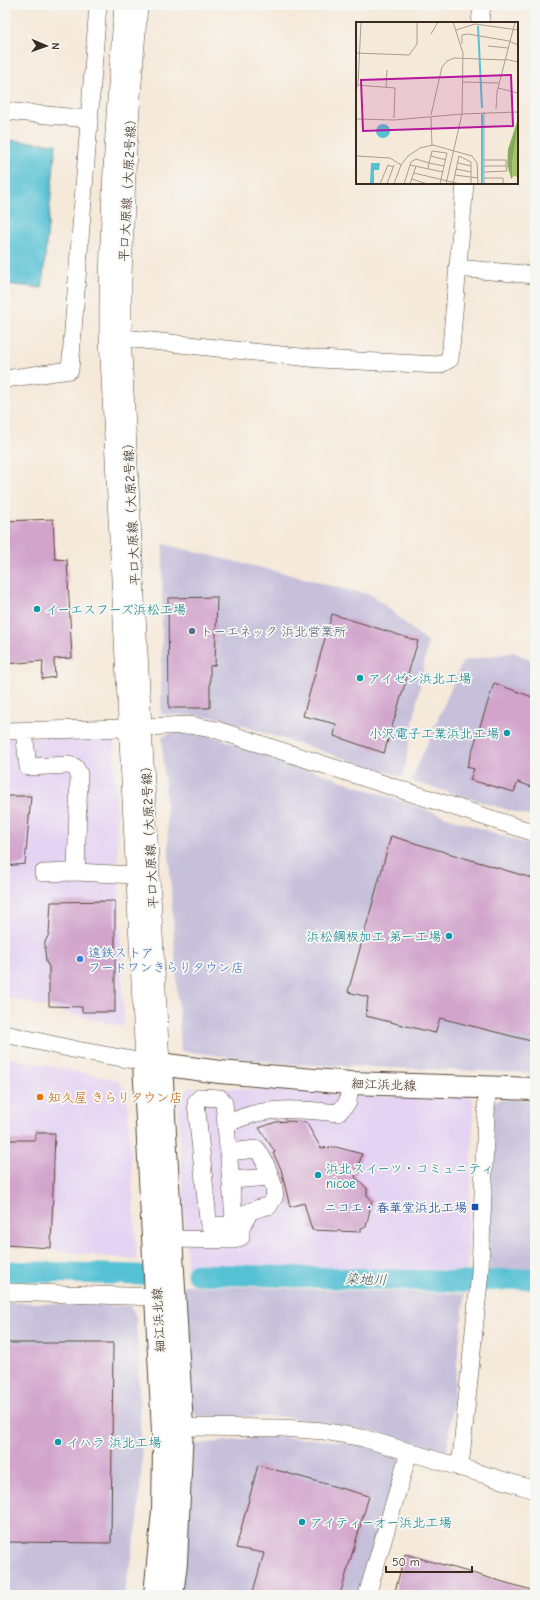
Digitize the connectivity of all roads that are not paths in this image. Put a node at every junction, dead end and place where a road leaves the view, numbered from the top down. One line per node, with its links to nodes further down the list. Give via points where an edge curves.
1 (98, 5): 7 (street)
2 (123, 5): 13 (street, 平口大原線（大原2号線）, via 112,145 107,288 111,415)
3 (139, 5): 11 (street, 平口大原線（大原2号線）, via 128,163 123,276)
4 (482, 5): 5 (street)
5 (480, 22)
6 (5, 111): 7 (street)
7 (89, 119): 12 (street, via 70,370)
8 (465, 184): 9 (street)
9 (457, 268): 10 (street); 11 (street, via 450,359 439,365 319,359)
10 (535, 275)
11 (124, 338): 13 (street, 平口大原線（大原2号線）)
12 (5, 379)
13 (135, 728): 15 (street); 16 (street, via 189,726 216,730); 19 (street, 平口大原線（大原2号線）); 21 (street, 平口大原線（大原2号線）)
14 (5, 731): 15 (street)
15 (24, 731): 17 (street, via 28,766 69,765 75,767 79,774)
16 (535, 833)
17 (76, 872): 18 (street); 19 (street)
18 (43, 873)
19 (134, 875): 21 (street, 平口大原線（大原2号線）)
20 (5, 1034): 21 (street)
21 (153, 1063): 22 (main road, 細江浜北線, via 220,1072); 30 (main road, 細江浜北線); 31 (main road, 細江浜北線)
22 (350, 1083): 23 (main road, 細江浜北線); 25 (street, via 348,1102 338,1113 286,1110 260,1112 244,1116)
23 (487, 1088): 24 (main road, 細江浜北線); 35 (street, via 480,1272)
24 (535, 1089)
25 (226, 1126): 26 (street); 29 (street, via 224,1103 220,1098 201,1097 196,1102 210,1226 229,1226)
26 (229, 1150): 27 (street, via 257,1149); 28 (street)
27 (270, 1177): 28 (street); 29 (street, via 275,1198 269,1206 259,1206)
28 (231, 1180): 29 (street)
29 (241, 1215): 30 (street, via 241,1237 234,1240)
30 (170, 1239): 31 (main road, 細江浜北線)
31 (163, 1280): 32 (street); 33 (main road, 細江浜北線); 37 (main road, 細江浜北線, via 163,1511)
32 (5, 1292)
33 (182, 1427): 34 (street, via 283,1428 323,1432 363,1438); 38 (main road, 細江浜北線, via 176,1562)
34 (409, 1452): 35 (street); 39 (street)
35 (460, 1468): 36 (street)
36 (535, 1490)
37 (155, 1595)
38 (172, 1595)
39 (367, 1595)

